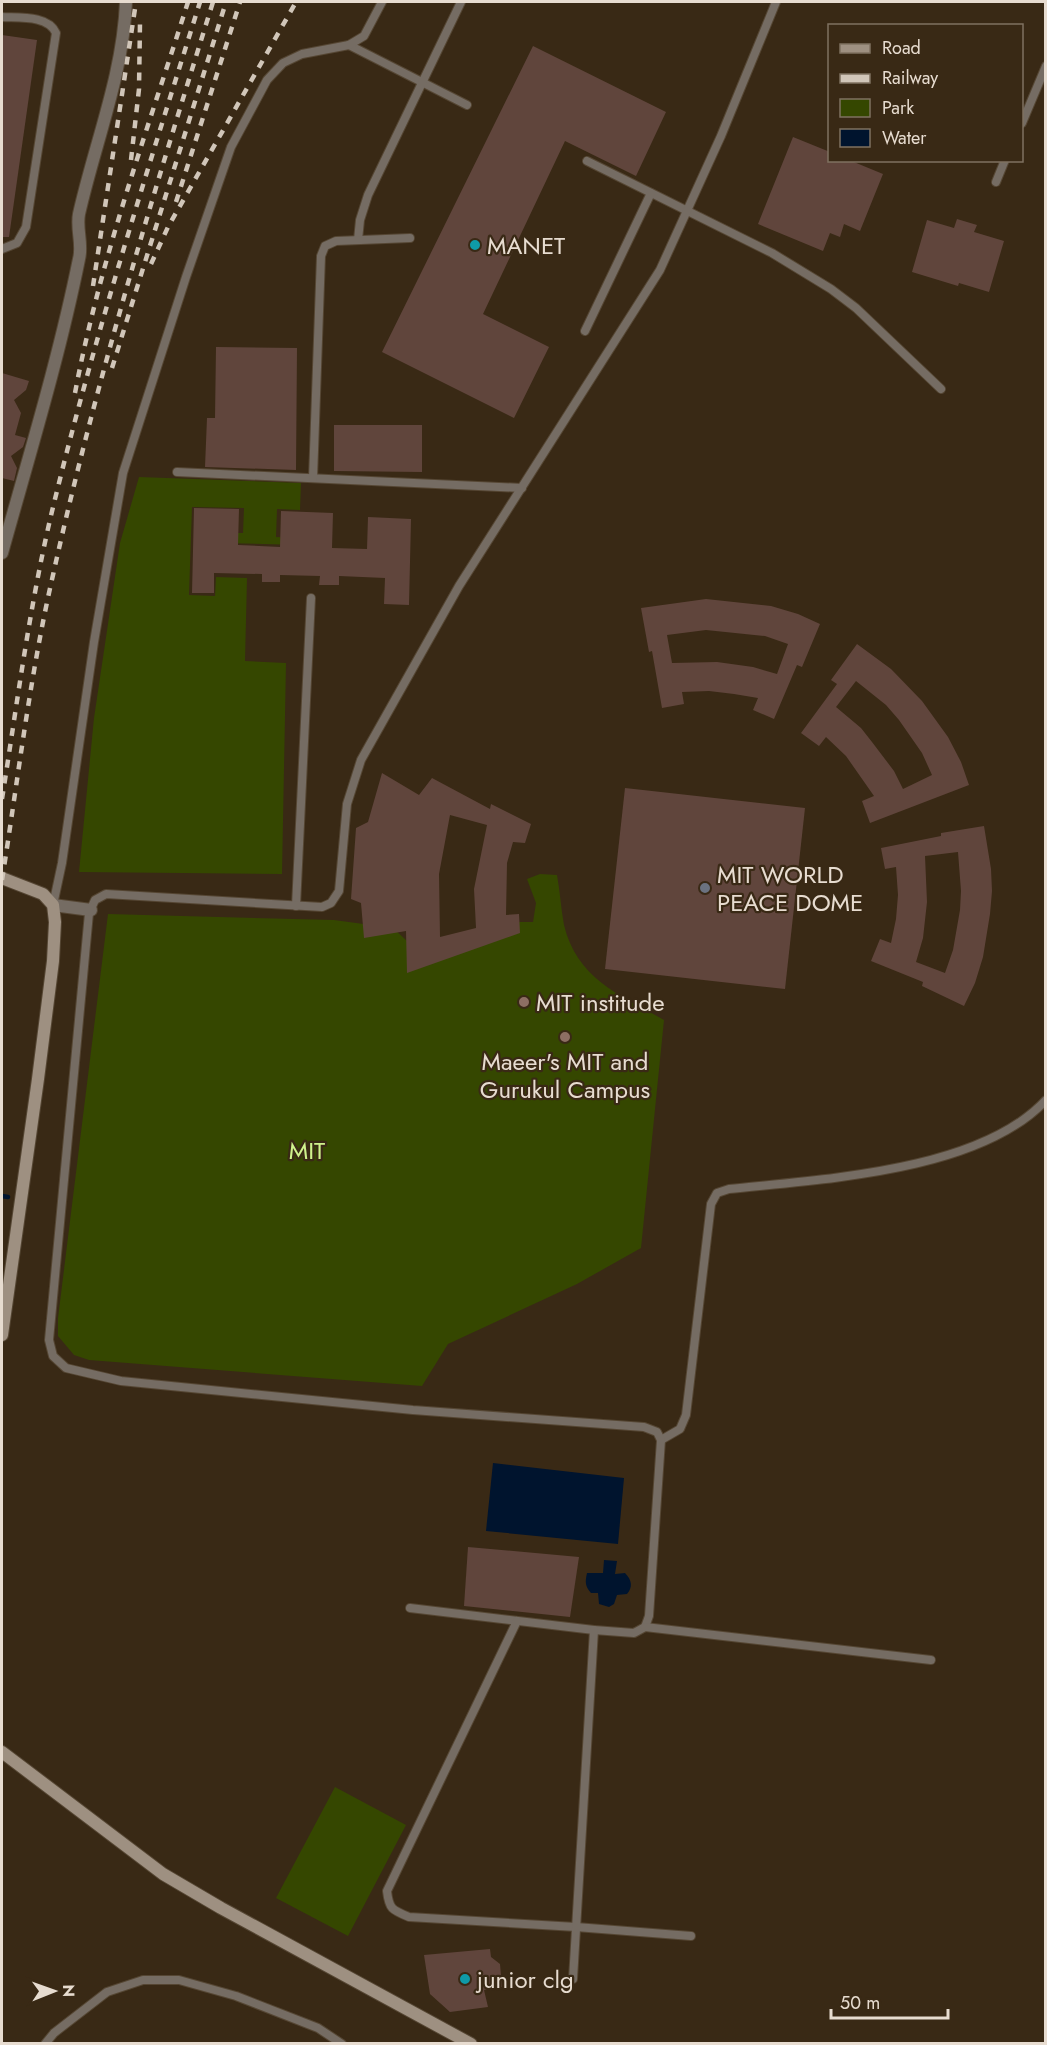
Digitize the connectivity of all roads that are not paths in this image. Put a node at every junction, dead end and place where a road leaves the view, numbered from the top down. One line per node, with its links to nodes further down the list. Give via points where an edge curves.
1 (126, 2): 24 (street, via 115,85 79,215 80,256)
2 (382, 2): 6 (lane, via 364,36)
3 (461, 2): 8 (lane)
4 (776, 2): 15 (lane, via 722,136)
5 (2, 17): 18 (lane, via 47,22 56,33 26,227 17,243)
6 (348, 45): 8 (lane); 27 (lane, via 302,54 283,63 267,80 231,147 201,233 123,473)
7 (1046, 66): 10 (lane)
8 (423, 82): 9 (lane); 17 (lane, via 368,195)
9 (467, 105)
10 (1023, 121)
11 (587, 161): 14 (lane)
12 (1004, 162): 13 (lane)
13 (996, 182)
14 (651, 193): 15 (lane); 19 (lane)
15 (687, 210): 20 (lane, via 772,253 831,289); 23 (lane, via 660,270)
16 (410, 238): 17 (lane)
17 (358, 240): 22 (lane, via 330,243 321,256)
18 (2, 249)
19 (585, 331)
20 (941, 389)
21 (177, 472): 22 (lane)
22 (313, 478): 23 (lane)
23 (522, 488): 28 (lane, via 459,586 361,760 347,804 339,891 321,907)
24 (2, 553)
25 (311, 598): 28 (lane)
26 (2, 878): 27 (street, via 43,894)
27 (53, 905): 29 (street); 31 (street, via 51,973)
28 (296, 906): 29 (lane, via 106,894 95,900)
29 (91, 910): 32 (lane, via 48,1340 53,1356 66,1368 121,1381 413,1410 644,1427 657,1432)
30 (1046, 1100): 32 (lane, via 1018,1123 960,1152 863,1174 717,1193 711,1204 686,1414 680,1429)
31 (2, 1335)
32 (662, 1440): 35 (lane)
33 (410, 1608): 34 (lane)
34 (517, 1621): 36 (lane); 39 (lane, via 387,1891 388,1902 394,1911 409,1917)
35 (645, 1627): 36 (lane, via 634,1633); 37 (lane)
36 (594, 1630): 39 (lane)
37 (931, 1660)
38 (2, 1752): 44 (street, via 164,1874)
39 (576, 1927): 40 (lane); 41 (lane)
40 (691, 1936)
41 (573, 1979)
42 (45, 2043): 43 (lane, via 107,1992 143,1980 178,1980 236,1996 318,2028)
43 (342, 2043)
44 (471, 2043)

